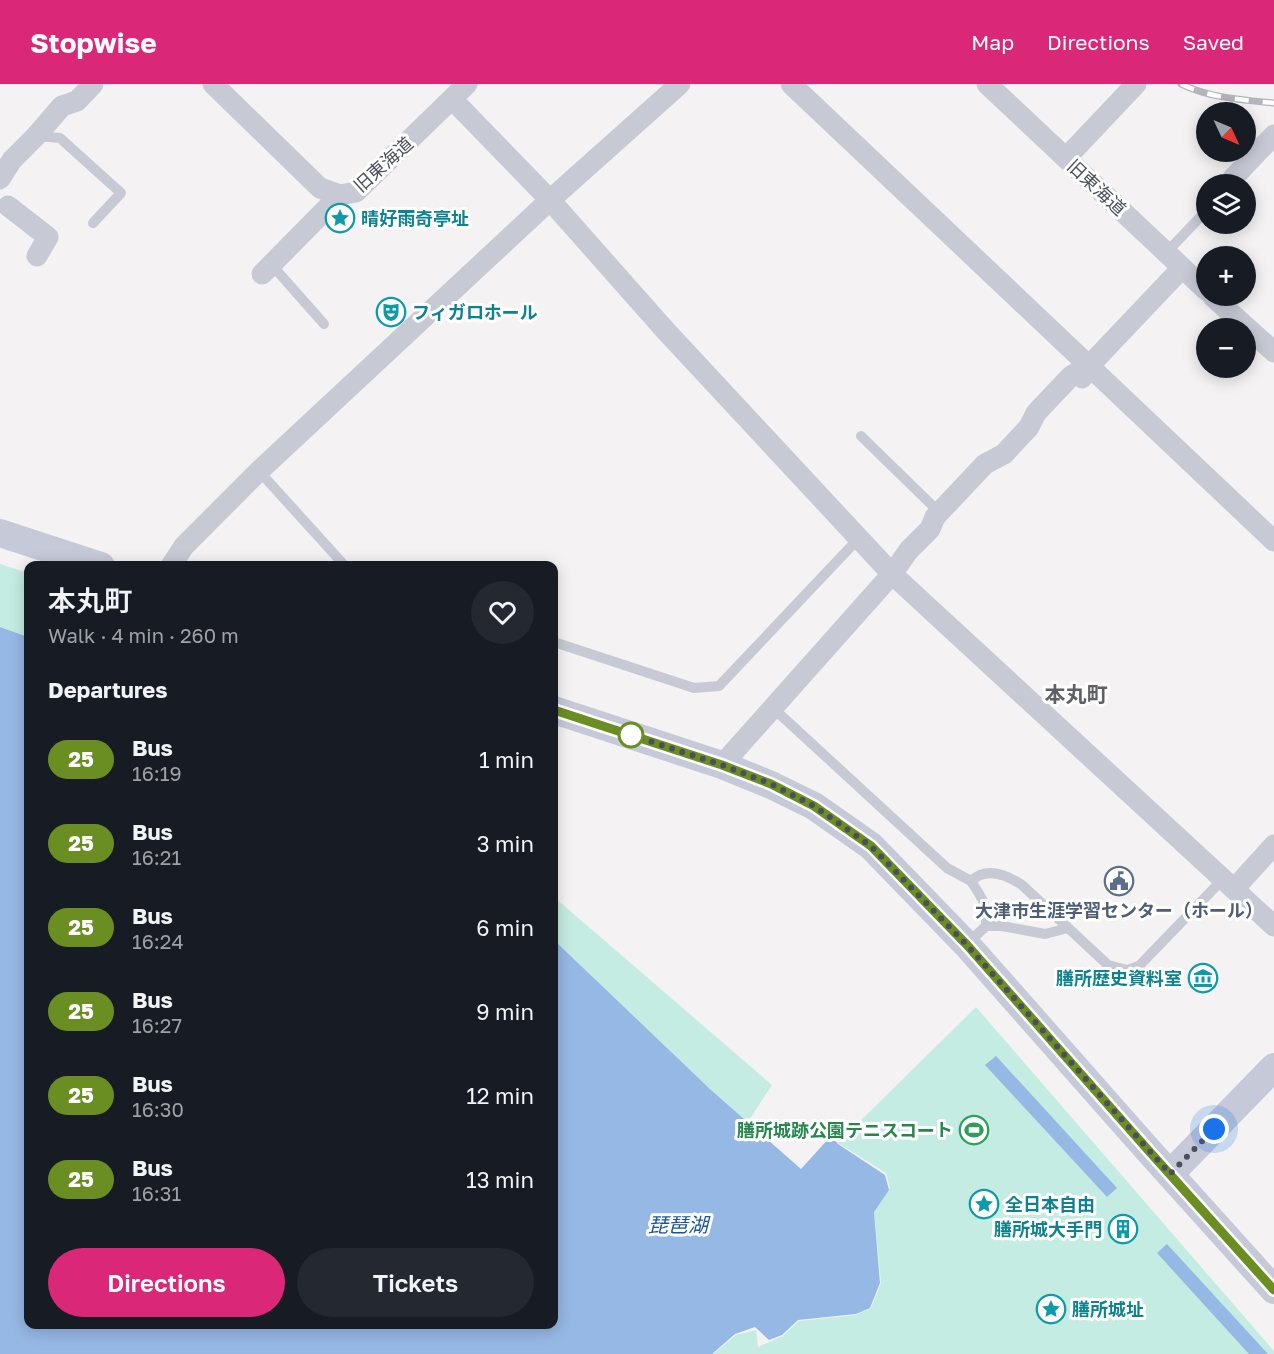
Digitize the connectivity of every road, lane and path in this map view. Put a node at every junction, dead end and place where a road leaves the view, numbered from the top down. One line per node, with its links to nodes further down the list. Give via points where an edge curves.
1 (93, 84): 10 (street, via 77,101 62,106)
2 (213, 84): 14 (street, 旧東海道, via 320,188)
3 (467, 84): 8 (street, 旧東海道)
4 (680, 84): 15 (street)
5 (792, 84): 27 (street)
6 (987, 84): 11 (street, 旧東海道)
7 (1136, 84): 11 (street)
8 (452, 99): 14 (street, 旧東海道, via 356,192); 15 (street)
9 (1274, 135): 12 (street)
10 (36, 136): 13 (street); 18 (lane, via 60,138 121,193)
11 (1066, 158): 19 (street, 旧東海道)
12 (1238, 174)
13 (0, 179)
14 (340, 195): 22 (street)
15 (550, 200): 29 (street); 32 (street)
16 (3, 209): 20 (street, via 48,237)
17 (1196, 222): 19 (lane)
18 (93, 223)
19 (1166, 253): 21 (street, 旧東海道)
20 (37, 256)
21 (1182, 268): 23 (street, 旧東海道); 27 (street)
22 (267, 269): 25 (lane)
23 (1196, 281)
24 (1223, 306): 26 (street)
25 (324, 324)
26 (1274, 352)
27 (1089, 366): 30 (street, via 1071,376 1004,454 985,464); 33 (street); 37 (street, via 1079,383 1050,413 1046,424 1002,470 982,481 959,504 947,524 916,557)
28 (861, 436): 30 (lane)
29 (259, 471): 35 (street, via 184,546); 36 (lane)
30 (939, 512): 37 (street, via 930,529)
31 (0, 533): 34 (main road)
32 (859, 538): 37 (street); 38 (lane, via 718,686 694,688)
33 (1274, 541)
34 (85, 561)
35 (174, 561)
36 (340, 561)
37 (892, 574): 39 (street); 44 (street)
38 (558, 643)
39 (773, 708): 41 (street); 43 (lane, via 947,868)
40 (558, 711): 41 (main road)
41 (722, 765): 47 (main road, via 814,806 871,846)
42 (1274, 845): 44 (street)
43 (971, 881): 46 (lane, via 988,873 1008,875); 47 (lane, via 987,912)
44 (1229, 884): 45 (street); 46 (lane, via 1139,966 1127,970 1108,965)
45 (1274, 926)
46 (1068, 928): 47 (lane, via 1045,934 1002,926)
47 (977, 936): 49 (main road)
48 (1274, 1067): 49 (main road)
49 (1170, 1174): 50 (main road)
50 (1274, 1290)

